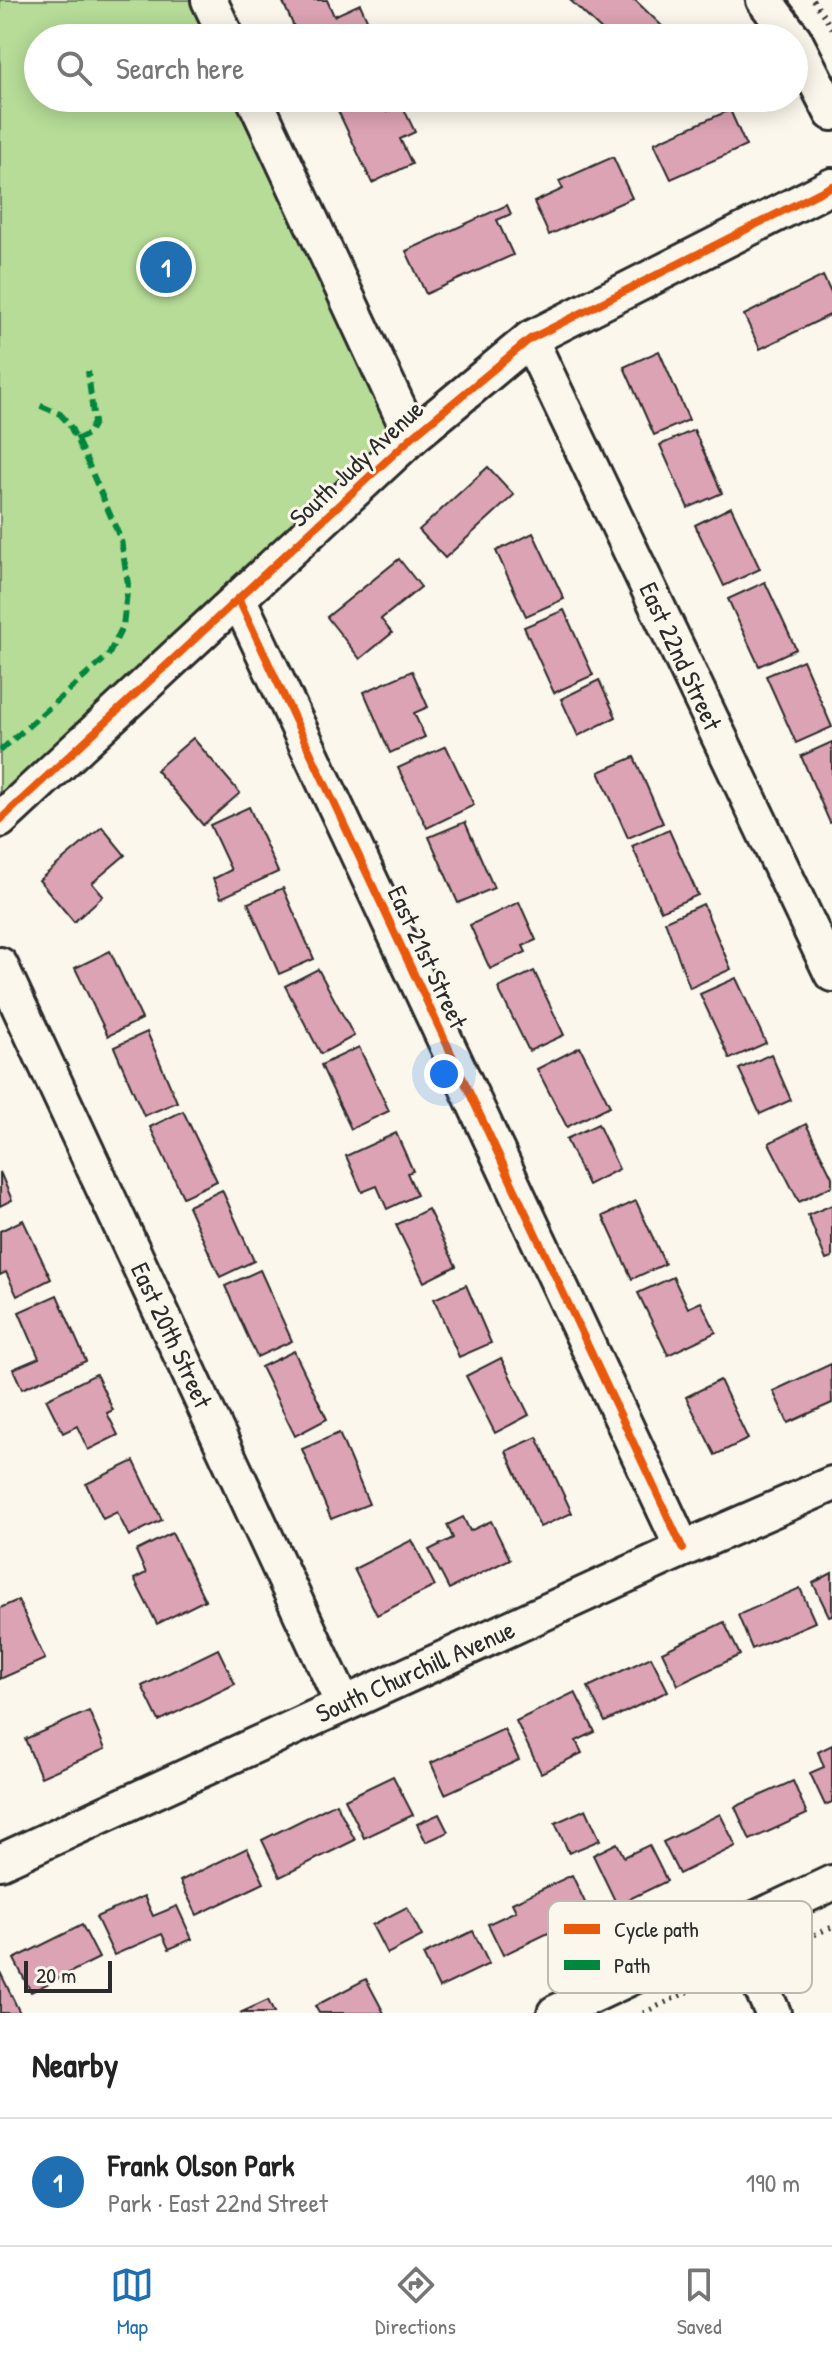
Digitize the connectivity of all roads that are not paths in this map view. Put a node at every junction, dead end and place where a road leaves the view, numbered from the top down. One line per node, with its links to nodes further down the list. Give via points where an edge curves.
1 (209, 0): 3 (street)
2 (764, 0): 4 (street)
3 (220, 24)
4 (783, 24)
5 (808, 66): 7 (street)
6 (261, 112): 10 (street)
7 (832, 113)
8 (832, 186): 9 (street, South Judy Avenue)
9 (530, 339): 10 (street, South Judy Avenue); 14 (street, East 22nd Street)
10 (412, 437): 11 (street, South Judy Avenue)
11 (239, 600): 12 (street, South Judy Avenue); 16 (street, East 21st Street)
12 (0, 820)
13 (0, 965): 17 (street, East 20th Street)
14 (832, 974)
15 (832, 1484): 16 (street, South Churchill Avenue)
16 (683, 1549): 17 (street, South Churchill Avenue)
17 (343, 1704): 18 (street, South Churchill Avenue)
18 (1, 1860)
19 (832, 1883): 20 (street)
20 (794, 1901)
21 (598, 1993): 23 (street)
22 (764, 1993): 24 (street)
23 (555, 2013)
24 (773, 2013)

